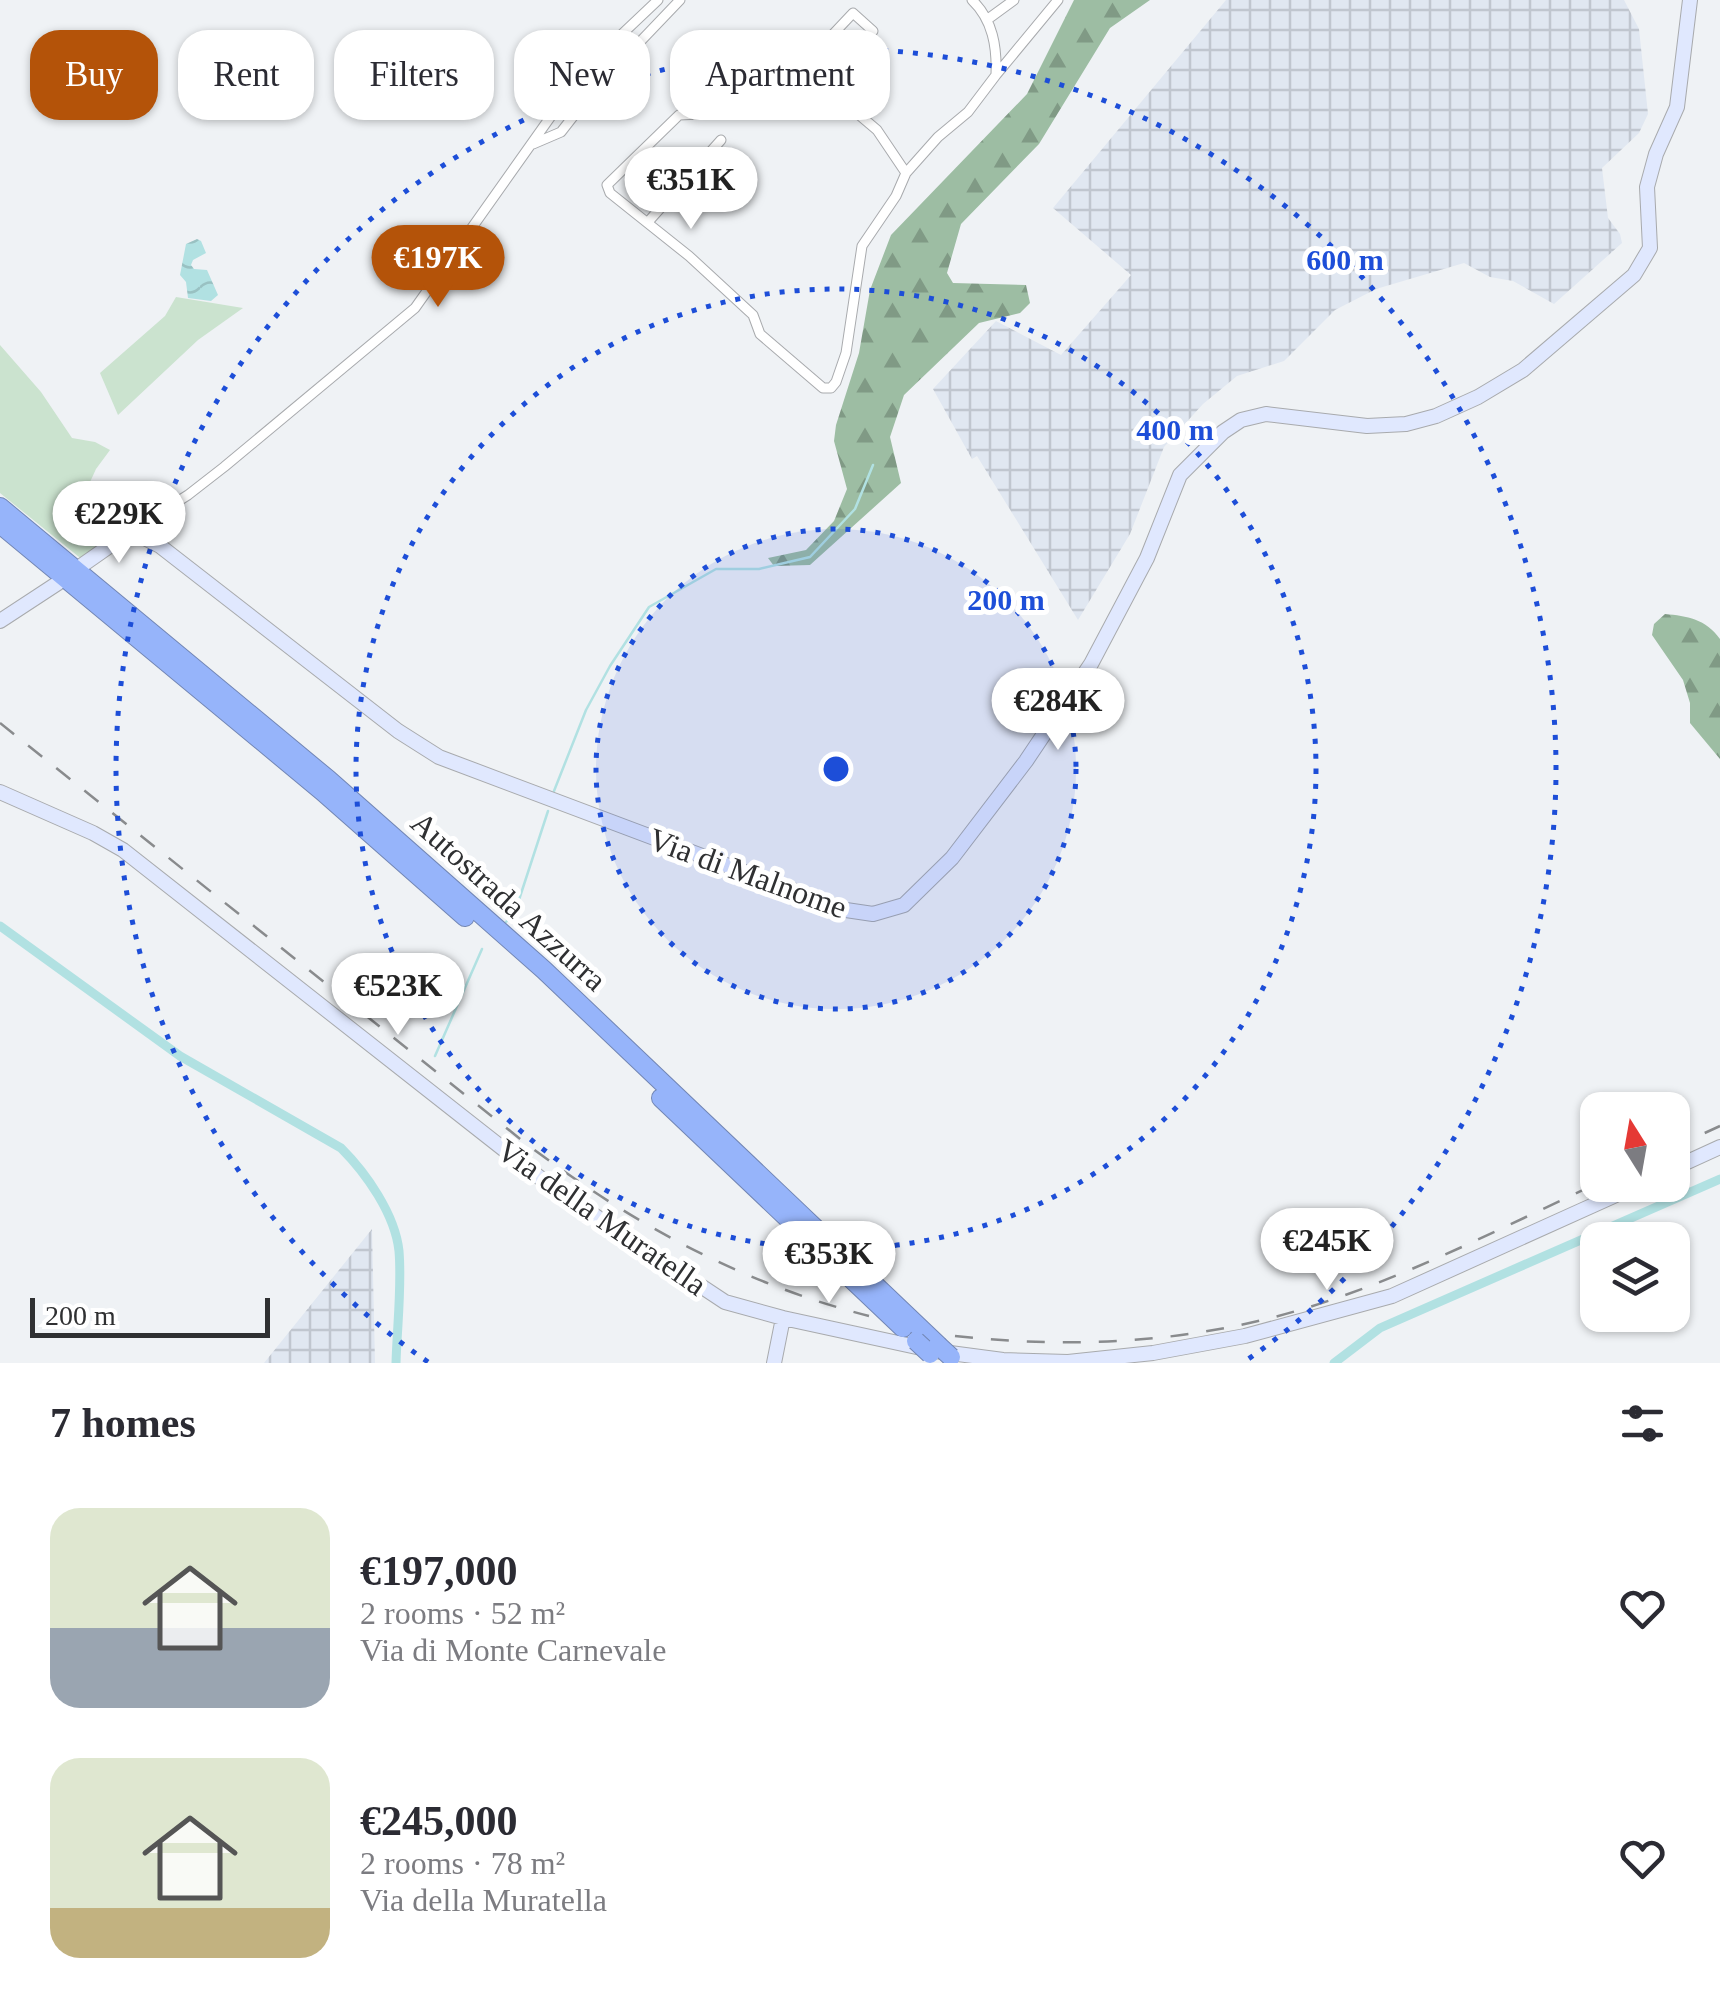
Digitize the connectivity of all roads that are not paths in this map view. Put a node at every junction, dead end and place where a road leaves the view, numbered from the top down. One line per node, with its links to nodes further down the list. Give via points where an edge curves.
1 (658, 0): 16 (street, via 583,72)
2 (680, 0): 16 (street, via 561,132)
3 (853, 0): 8 (street)
4 (972, 0): 9 (street)
5 (1014, 0): 9 (street)
6 (1058, 0): 12 (street)
7 (1690, 0): 21 (street, Via di Malnome, via 1678,107 1647,187 1650,248 1634,276 1522,370 1436,416 1367,426 1266,414 1223,432 1180,475 1115,620 1026,760 943,869 907,903 887,912 846,910 450,762 398,731 160,546)
8 (853, 12): 10 (street); 11 (street)
9 (988, 19): 12 (street)
10 (836, 30)
11 (872, 30)
12 (996, 75): 17 (street)
13 (673, 120): 18 (street, via 607,183 610,193)
14 (865, 120): 17 (street)
15 (721, 140): 18 (street)
16 (530, 145): 21 (street, via 411,313 200,486)
17 (906, 173): 18 (street, via 861,249 846,354 836,384 827,389 760,334 753,315)
18 (648, 222)
19 (0, 506): 30 (highway, Autostrada Azzurra, via 515,945)
20 (0, 524): 30 (highway, Autostrada Azzurra, via 538,980)
21 (131, 531): 22 (street)
22 (82, 566)
23 (58, 583): 24 (street)
24 (0, 621)
25 (1, 795): 29 (street, Via della Muratella, via 108,841 552,1188 725,1302)
26 (1720, 1148): 27 (street)
27 (1690, 1161)
28 (1600, 1202): 29 (street, Via della Muratella, via 1392,1296 1153,1353 1068,1362 1003,1360)
29 (783, 1318): 31 (street)
30 (939, 1354)
31 (774, 1363)

